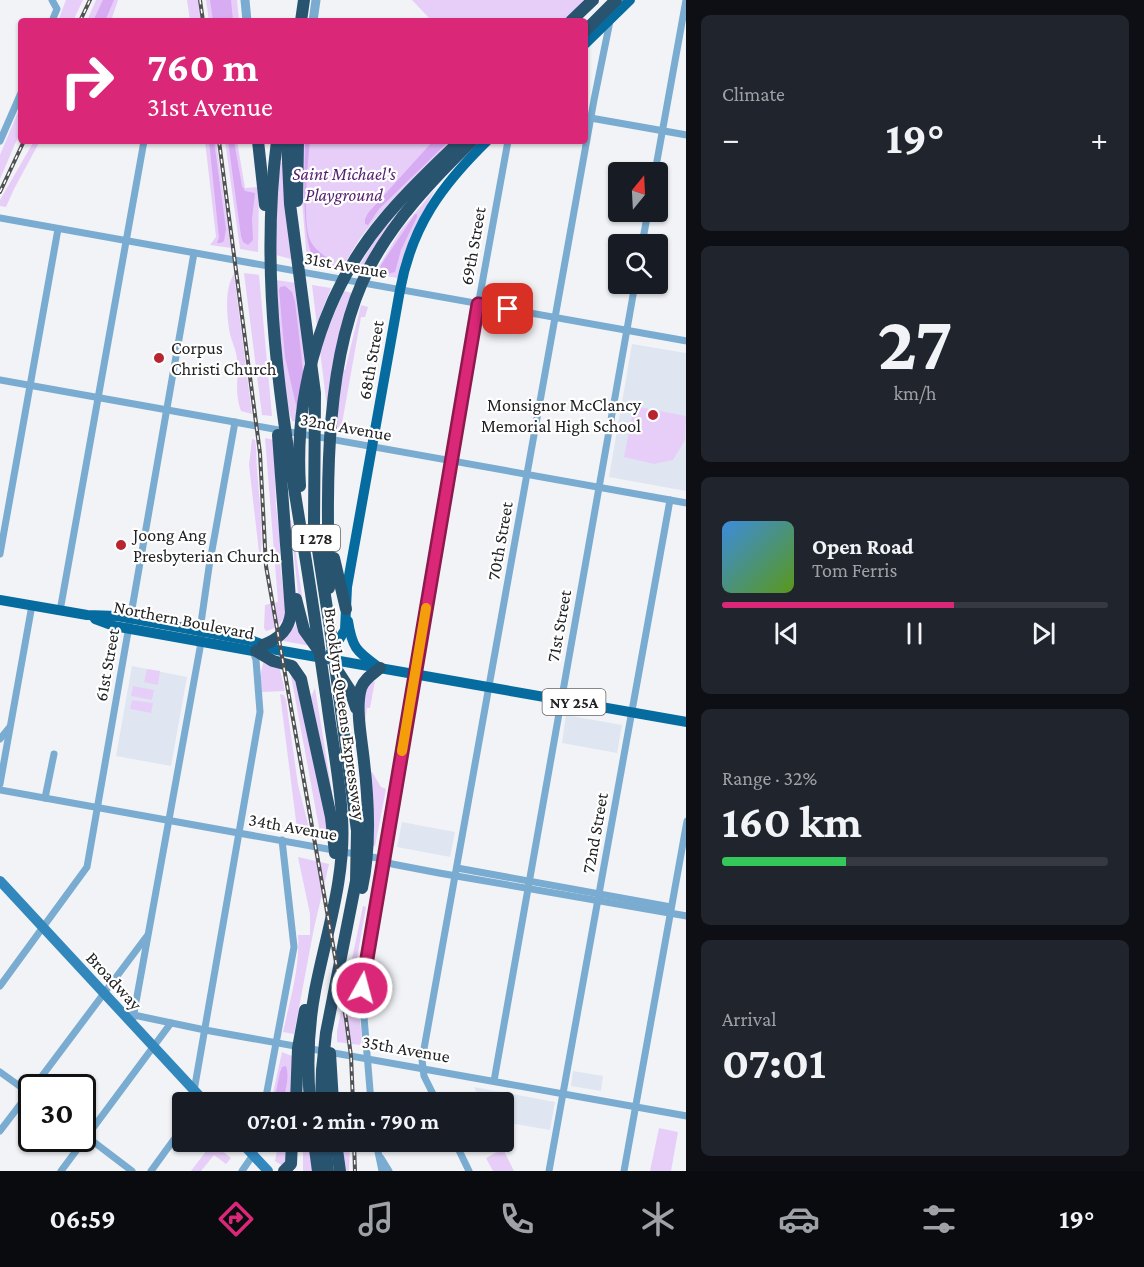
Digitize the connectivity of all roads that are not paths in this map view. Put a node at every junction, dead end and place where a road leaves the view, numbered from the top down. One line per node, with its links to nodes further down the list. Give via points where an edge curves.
1 (52, 0): 11 (street, via 57,9)
2 (245, 0): 12 (street)
3 (296, 0): 13 (highway)
4 (304, 0): 14 (highway)
5 (316, 0): 15 (street)
6 (593, 0): 16 (highway)
7 (605, 0): 17 (highway)
8 (616, 0): 19 (highway)
9 (630, 0): 18 (main road)
10 (686, 0): 23 (street)
11 (53, 18)
12 (247, 18)
13 (293, 18)
14 (302, 18)
15 (313, 18)
16 (574, 18)
17 (586, 18)
18 (610, 20): 20 (main road); 22 (street, 70th Street)
19 (588, 28)
20 (588, 41)
21 (18, 100): 25 (street)
22 (588, 117): 23 (street)
23 (662, 131): 24 (street); 36 (street)
24 (686, 135)
25 (0, 141)
26 (143, 144): 39 (street)
27 (258, 144): 41 (highway)
28 (277, 144): 41 (highway, I 278)
29 (287, 144): 42 (highway, I 278)
30 (298, 144): 42 (highway)
31 (457, 144): 55 (highway, via 390,211 349,269 324,324)
32 (469, 144): 60 (highway, via 405,213 380,249 357,294 338,369)
33 (484, 144): 43 (main road, 68th Street, via 433,202 415,236)
34 (507, 144): 45 (street, 69th Street)
35 (584, 144): 46 (street, 70th Street)
36 (657, 162)
37 (0, 219): 38 (street, 31st Avenue)
38 (58, 229): 39 (street, 31st Avenue); 51 (street)
39 (126, 241): 40 (street, 31st Avenue); 52 (street)
40 (194, 253): 43 (street, 31st Avenue); 53 (street, 61st Street)
41 (269, 254): 55 (highway, I 278, via 279,412)
42 (297, 256): 48 (highway, I 278)
43 (400, 290): 45 (street, 31st Avenue); 56 (main road, 68th Street)
44 (633, 294): 47 (street, 71st Street)
45 (478, 304): 46 (street, 31st Avenue); 58 (street, 69th Street)
46 (555, 318): 47 (street, 31st Avenue); 59 (street, 70th Street)
47 (627, 330): 49 (street, 31st Avenue); 61 (street, 71st Street)
48 (309, 338): 57 (highway, I 278); 57 (highway, via 325,425)
49 (686, 341)
50 (0, 380): 51 (street, 32nd Avenue)
51 (30, 386): 52 (street, 32nd Avenue); 64 (street)
52 (99, 398): 53 (street, 32nd Avenue); 69 (street)
53 (166, 410): 54 (street, 32nd Avenue); 70 (street, 61st Street)
54 (235, 422): 56 (street, 32nd Avenue); 72 (street)
55 (288, 443): 65 (highway); 93 (highway, Brooklyn-Queens Expressway / I 278, via 341,797)
56 (373, 447): 58 (street, 32nd Avenue); 68 (main road, 68th Street)
57 (321, 449): 60 (highway); 71 (highway, I 278, via 314,524)
58 (451, 461): 59 (street, 32nd Avenue); 76 (street, 69th Street)
59 (527, 474): 61 (street, 32nd Avenue); 77 (street, 70th Street)
60 (329, 477): 68 (highway, via 333,553); 71 (highway)
61 (599, 487): 62 (street, 32nd Avenue); 78 (street, 71st Street)
62 (670, 500): 63 (street, 32nd Avenue); 80 (street, 72nd Street)
63 (686, 503)
64 (0, 554)
65 (288, 563): 73 (highway, via 289,623 280,637); 74 (highway, via 302,624)
66 (0, 600): 67 (main road, Northern Boulevard)
67 (32, 606): 69 (main road, Northern Boulevard); 82 (street)
68 (345, 609): 74 (main road, 68th Street, via 343,634); 75 (main road, via 355,649)
69 (60, 610): 70 (main road, Northern Boulevard)
70 (130, 623): 72 (main road, Northern Boulevard); 89 (street, 61st Street)
71 (330, 628): 96 (highway, Brooklyn-Queens Expressway / I 278)
72 (200, 636): 73 (main road, Northern Boulevard); 90 (street)
73 (257, 649): 74 (main road, Northern Boulevard); 79 (highway, via 273,661 295,668); 92 (street, via 260,712)
74 (326, 659): 75 (main road, Northern Boulevard); 79 (highway, via 310,685); 83 (highway, via 341,674 353,696)
75 (380, 668): 76 (main road, Northern Boulevard); 83 (highway, via 361,687)
76 (414, 675): 77 (main road, Northern Boulevard / NY 25A); 95 (street, 69th Street)
77 (489, 687): 78 (main road, Northern Boulevard / NY 25A); 97 (street, 70th Street)
78 (561, 700): 80 (main road, Northern Boulevard / NY 25A); 99 (street, 71st Street)
79 (307, 702): 93 (highway)
80 (632, 713): 81 (main road, Northern Boulevard / NY 25A); 100 (street, 72nd Street)
81 (686, 722)
82 (10, 726): 84 (street); 86 (street)
83 (360, 732): 96 (highway, via 369,830)
84 (0, 739)
85 (54, 754): 88 (street)
86 (0, 784)
87 (0, 790): 88 (street, 34th Avenue)
88 (45, 798): 89 (street, 34th Avenue)
89 (98, 807): 90 (street, 34th Avenue); 103 (street, 61st Street, via 87,867)
90 (169, 820): 92 (street, 34th Avenue); 104 (street)
91 (686, 826): 101 (street)
92 (240, 833): 94 (street, 34th Avenue); 109 (street)
93 (338, 835): 113 (highway, via 332,916 308,995)
94 (282, 840): 95 (street, 34th Avenue); 110 (street, via 294,947)
95 (383, 859): 97 (street, 34th Avenue, via 392,864); 112 (street, 69th Street, via 362,983)
96 (362, 870): 116 (highway, via 357,912 344,946 330,1007)
97 (456, 872): 99 (street, 34th Avenue); 114 (street, 70th Street)
98 (0, 881): 103 (main road, Broadway)
99 (527, 885): 100 (street, 34th Avenue); 118 (street, 71st Street)
100 (599, 898): 101 (street, 34th Avenue); 128 (street, 72nd Street)
101 (670, 910): 102 (street, 34th Avenue); 129 (street)
102 (686, 916)
103 (44, 929): 105 (street, 61st Street); 106 (main road, Broadway)
104 (149, 933): 106 (street); 107 (street)
105 (0, 986)
106 (104, 994): 107 (main road, Broadway); 117 (street)
107 (133, 1020): 108 (street, 35th Avenue); 111 (main road, Broadway)
108 (171, 1023): 109 (street, 35th Avenue); 111 (street)
109 (205, 1030): 110 (street, 35th Avenue); 120 (street)
110 (276, 1042): 112 (street, 35th Avenue); 121 (street)
111 (153, 1047): 120 (main road, Broadway); 132 (street)
112 (366, 1057): 114 (street, 35th Avenue); 126 (street, 69th Street)
113 (302, 1063): 122 (highway); 123 (highway)
114 (423, 1068): 118 (street, 35th Avenue); 127 (street)
115 (0, 1072): 119 (street)
116 (326, 1072): 124 (highway); 125 (highway)
117 (44, 1074)
118 (494, 1081): 128 (street, 35th Avenue)
119 (18, 1083)
120 (194, 1091)
121 (267, 1092)
122 (298, 1092)
123 (308, 1092)
124 (323, 1092)
125 (331, 1092)
126 (370, 1092)
127 (432, 1092)
128 (563, 1093): 129 (street, 35th Avenue); 161 (street, 72nd Street)
129 (635, 1107): 131 (street, 35th Avenue); 162 (street)
130 (18, 1108): 133 (street)
131 (686, 1116)
132 (96, 1121)
133 (0, 1131)
134 (172, 1142): 150 (street)
135 (96, 1143): 149 (street)
136 (74, 1152): 148 (street)
137 (250, 1152): 146 (main road)
138 (254, 1152): 146 (street)
139 (292, 1152): 153 (highway, via 291,1164)
140 (296, 1152): 154 (highway)
141 (315, 1152): 155 (highway)
142 (326, 1152): 156 (highway)
143 (337, 1152): 157 (highway)
144 (379, 1152): 147 (street)
145 (460, 1152): 160 (street)
146 (253, 1155): 151 (street); 152 (main road)
147 (380, 1156): 158 (street); 159 (street)
148 (61, 1171)
149 (132, 1171)
150 (151, 1171)
151 (242, 1171)
152 (268, 1171)
153 (284, 1171)
154 (297, 1171)
155 (318, 1171)
156 (328, 1171)
157 (340, 1171)
158 (382, 1171)
159 (389, 1171)
160 (469, 1171)
161 (549, 1171)
162 (624, 1171)

